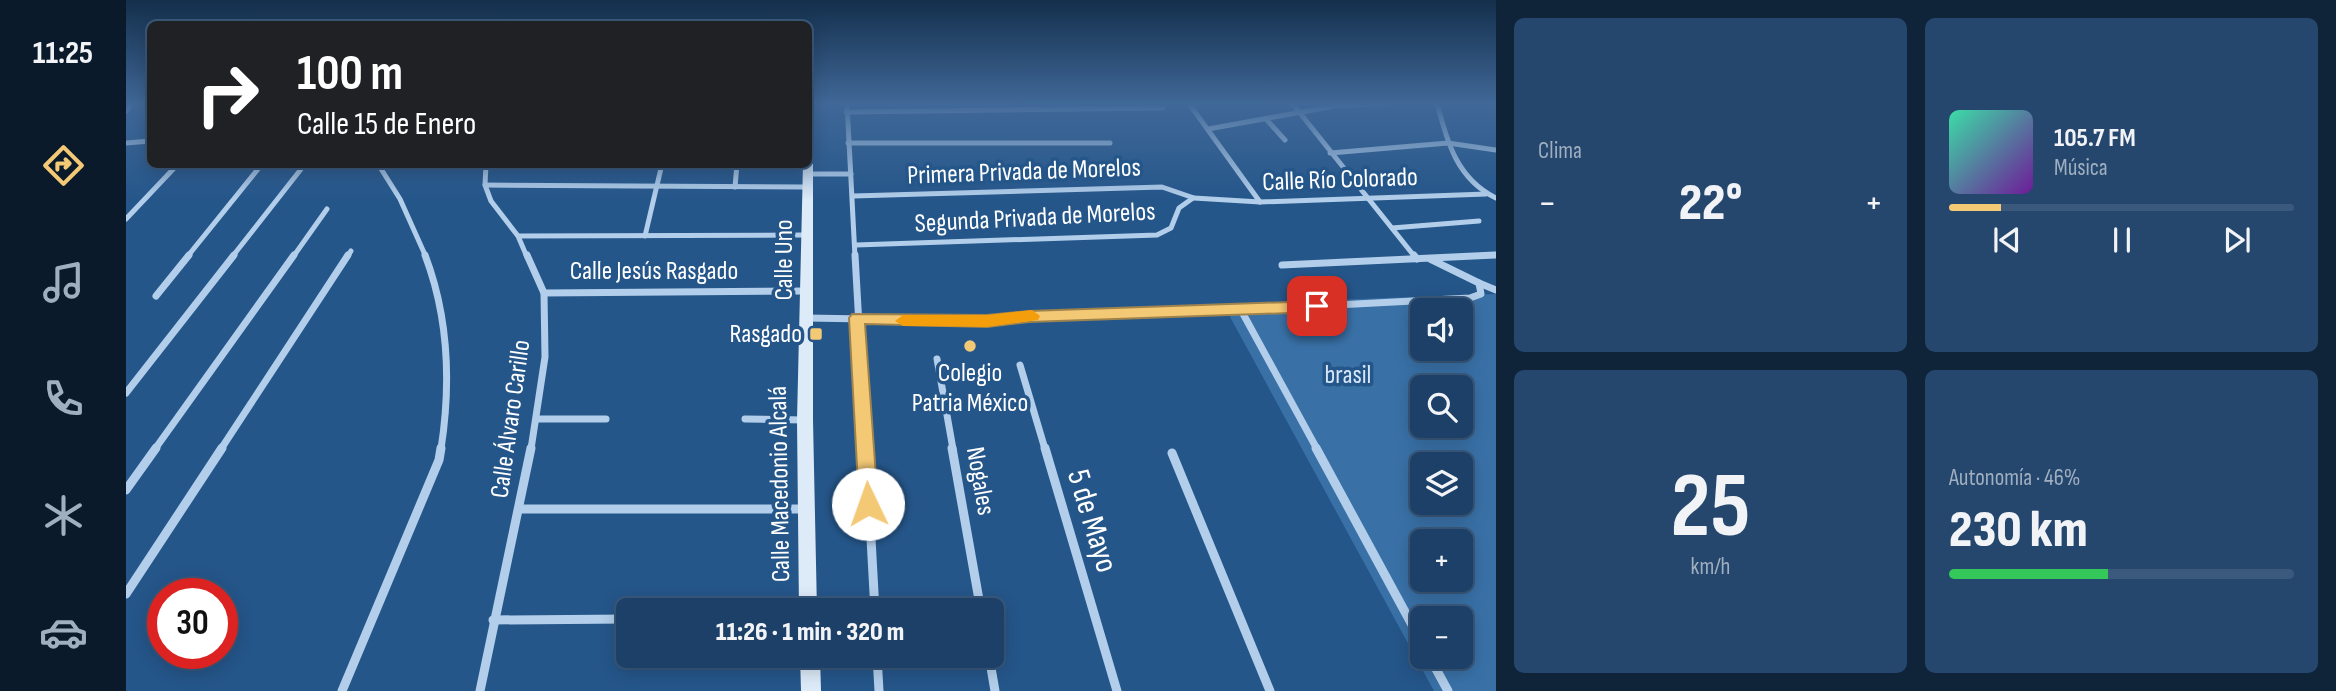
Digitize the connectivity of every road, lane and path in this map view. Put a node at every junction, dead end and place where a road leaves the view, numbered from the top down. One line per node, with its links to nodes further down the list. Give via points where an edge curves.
1 (847, 135): 8 (street)
2 (1212, 135): 31 (street)
3 (1280, 135): 7 (street)
4 (1317, 135): 13 (street)
5 (1446, 135): 10 (street)
6 (147, 141): 11 (street)
7 (1285, 141)
8 (848, 143): 9 (street); 21 (street)
9 (1110, 143)
10 (1448, 143): 12 (street); 13 (street); 26 (street, via 1459,169)
11 (127, 144)
12 (1496, 150)
13 (1330, 153): 29 (street)
14 (174, 168): 33 (street)
15 (259, 168): 49 (street)
16 (302, 168): 56 (street)
17 (381, 168): 76 (street, via 423,248 442,307 449,355 444,435 439,460)
18 (486, 168): 23 (street)
19 (661, 168): 24 (street)
20 (737, 168): 25 (street)
21 (851, 174): 22 (street); 27 (street)
22 (808, 175): 25 (street); 36 (street, Calle Uno)
23 (485, 185): 24 (street); 37 (street, Calle Álvaro Carillo, via 491,201)
24 (657, 187): 25 (street); 38 (street)
25 (735, 187)
26 (1486, 194): 29 (street, Calle Río Colorado); 30 (street)
27 (853, 196): 28 (street, Primera Privada de Morelos, via 1162,187); 39 (street)
28 (1194, 198): 31 (street, Calle Río Colorado); 39 (street, Segunda Privada de Morelos, via 1175,210 1169,232 1157,235)
29 (1368, 198): 31 (street, Calle Río Colorado); 35 (street)
30 (1496, 198)
31 (1260, 202)
32 (327, 209): 62 (street)
33 (126, 219)
34 (1479, 221): 35 (street)
35 (1392, 228): 42 (street)
36 (807, 235): 38 (street); 47 (street, Calle Uno)
37 (518, 236): 38 (street); 48 (street, Calle Álvaro Carillo)
38 (645, 236)
39 (856, 245): 52 (street)
40 (351, 251): 65 (street)
41 (1496, 255): 43 (street)
42 (1417, 259): 43 (street); 44 (street)
43 (1430, 259): 45 (street)
44 (1282, 265)
45 (1481, 286): 46 (street); 50 (street, via 1481,294 1471,298)
46 (1496, 290)
47 (807, 291): 48 (street, Calle Jesús Rasgado); 51 (street, Calle Uno)
48 (544, 293): 57 (street, Calle Álvaro Carillo, via 545,357)
49 (156, 296)
50 (1241, 310): 52 (street, via 987,321); 71 (street)
51 (806, 318): 52 (street); 53 (street, Calle Uno)
52 (857, 318): 67 (street)
53 (805, 357): 60 (street, Calle Macedonio Alcalá)
54 (937, 359): 68 (street, Nogales)
55 (1020, 365): 81 (street, 5 de Mayo)
56 (126, 393)
57 (537, 419): 58 (street); 63 (street, Calle Álvaro Carillo)
58 (606, 419)
59 (745, 419): 60 (street)
60 (805, 420): 64 (street, Calle Macedonio Alcalá)
61 (1172, 453): 82 (street)
62 (126, 490)
63 (519, 509): 64 (street); 70 (street, Calle Álvaro Carillo)
64 (807, 509): 66 (street, Calle Macedonio Alcalá)
65 (126, 594)
66 (808, 598)
67 (874, 598)
68 (979, 598)
69 (616, 619): 70 (street)
70 (493, 620): 77 (street, Calle Álvaro Carillo)
71 (1410, 621)
72 (810, 668): 78 (street)
73 (878, 668): 79 (street)
74 (991, 668): 80 (street)
75 (1436, 669): 83 (street)
76 (342, 691)
77 (480, 691)
78 (811, 691)
79 (880, 691)
80 (995, 691)
81 (1117, 691)
82 (1270, 691)
83 (1448, 691)

